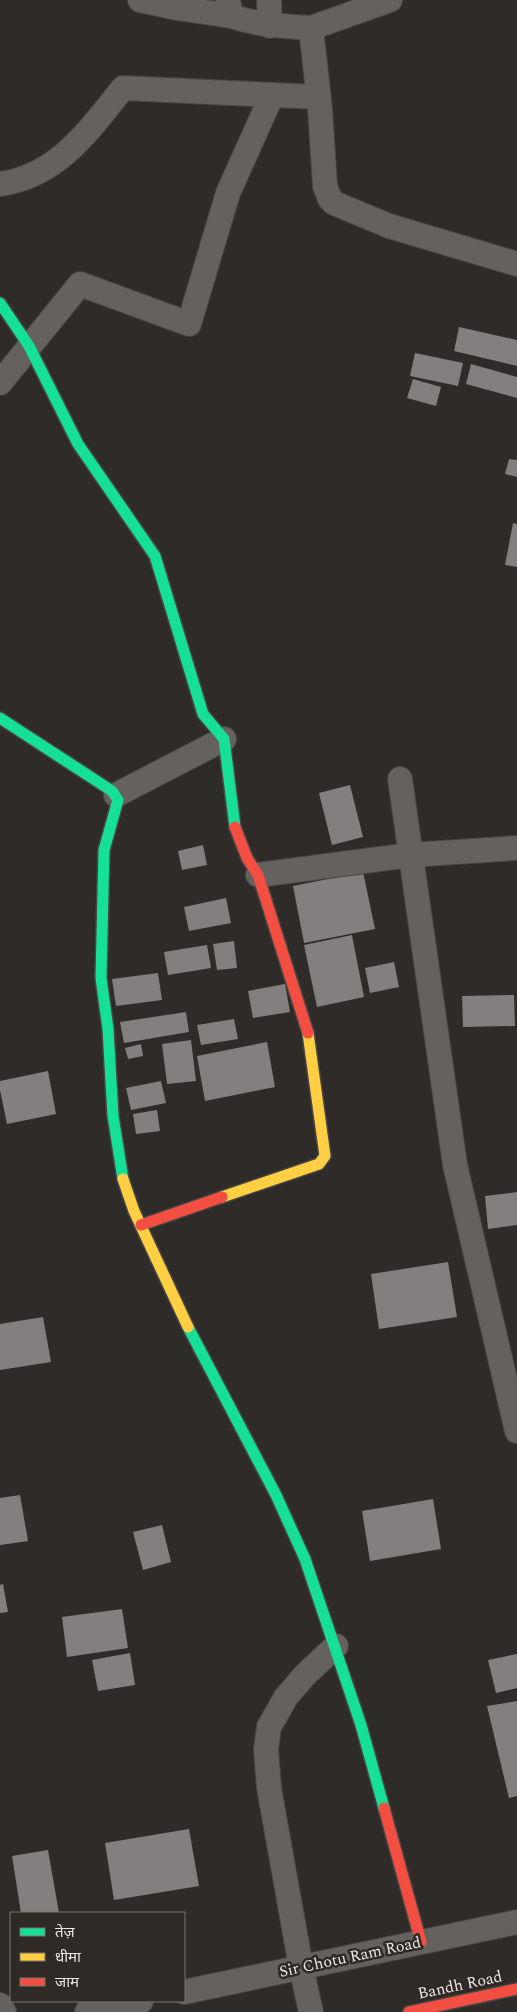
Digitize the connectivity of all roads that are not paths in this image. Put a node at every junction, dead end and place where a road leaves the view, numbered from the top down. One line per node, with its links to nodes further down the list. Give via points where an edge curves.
1 (140, 0): 4 (street, via 177,8)
2 (269, 0): 5 (street)
3 (390, 0): 6 (street)
4 (229, 8): 5 (street)
5 (270, 26): 6 (street)
6 (310, 28): 8 (street)
7 (272, 94): 8 (street); 9 (street, via 123,88 75,147 38,171); 12 (street, via 228,193 189,324 80,284)
8 (318, 97): 10 (street, via 325,186 334,203 389,226)
9 (0, 184)
10 (517, 264)
11 (0, 303): 12 (street)
12 (29, 346): 13 (street); 15 (street, via 78,444 155,556 203,714)
13 (0, 382)
14 (0, 718): 17 (street)
15 (224, 739): 17 (street); 20 (street, via 235,830)
16 (400, 779): 19 (street)
17 (116, 795): 21 (street, via 118,805 104,850 101,978 120,1163 125,1187)
18 (517, 848): 19 (street)
19 (410, 855): 20 (street); 22 (street, via 455,1165)
20 (258, 875): 21 (street, via 308,1034 326,1156 319,1164)
21 (141, 1225): 24 (street, via 191,1333 292,1529)
22 (510, 1372): 23 (street)
23 (517, 1431)
24 (336, 1646): 26 (street, via 362,1725); 27 (street, via 286,1697 269,1727 266,1749 269,1788)
25 (517, 1922): 26 (street, Sir Chotu Ram Road)
26 (421, 1942): 27 (street, Sir Chotu Ram Road)
27 (301, 1967): 29 (street, Sir Chotu Ram Road); 34 (street)
28 (517, 1989): 35 (street, Bandh Road)
29 (185, 1992)
30 (136, 2002): 33 (street)
31 (0, 2005): 32 (street)
32 (4, 2012)
33 (87, 2012)
34 (311, 2012)
35 (409, 2012)

